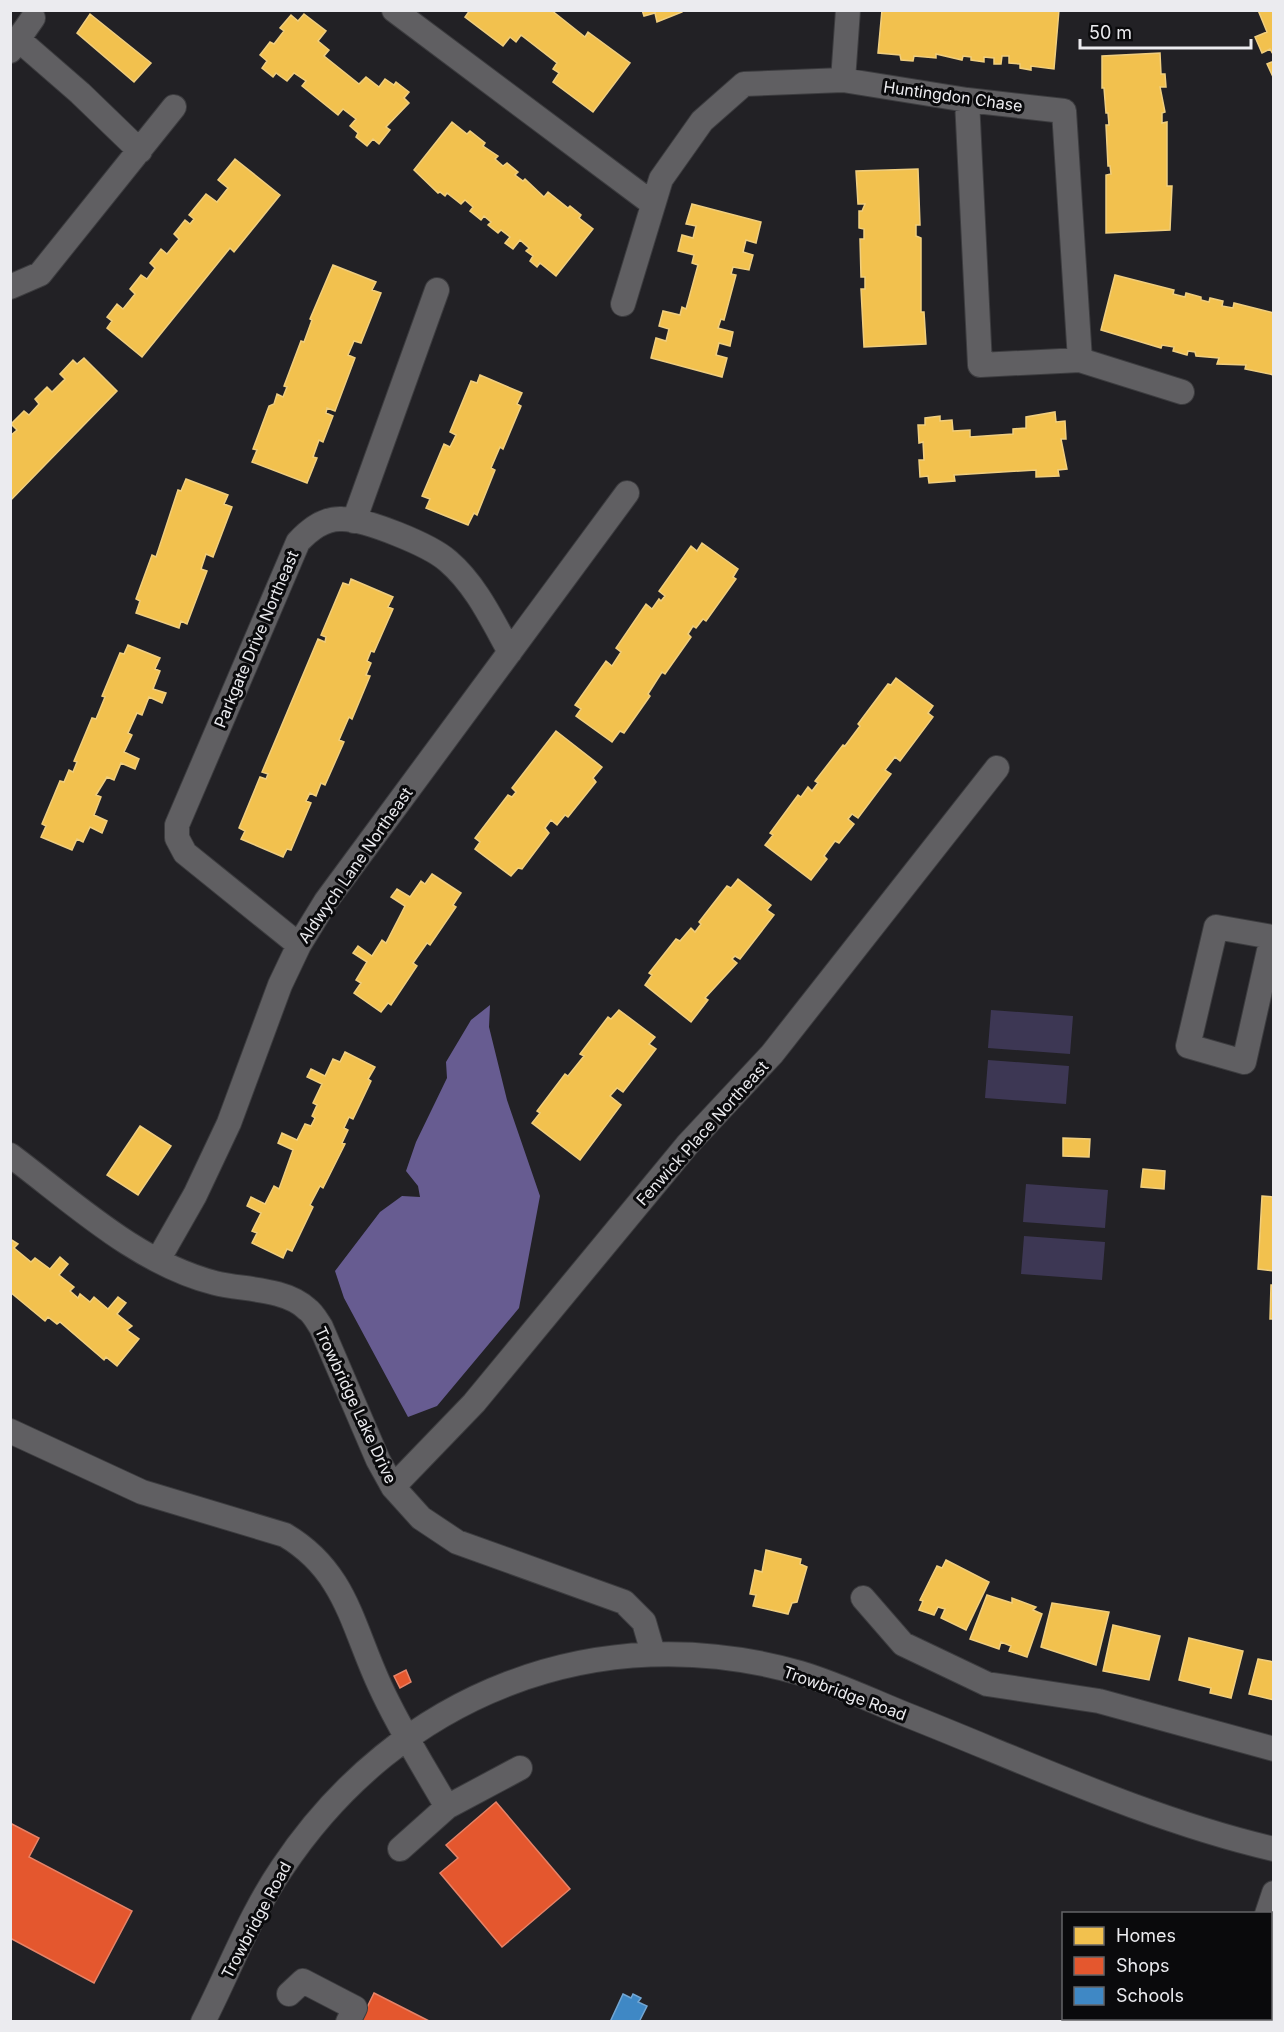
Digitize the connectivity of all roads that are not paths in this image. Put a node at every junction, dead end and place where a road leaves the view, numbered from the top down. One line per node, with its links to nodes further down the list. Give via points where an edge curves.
1 (394, 10): 9 (street)
2 (848, 10): 5 (street)
3 (33, 18): 4 (street)
4 (15, 45): 8 (street, via 80,93)
5 (843, 80): 6 (street, Huntingdon Chase); 9 (street, Huntingdon Chase, via 744,84 702,121 661,179)
6 (967, 100): 13 (street, Huntingdon Chase, via 1064,111); 13 (street, via 980,365)
7 (174, 107): 8 (street)
8 (140, 152): 10 (street, via 40,274)
9 (653, 204): 12 (street, Huntingdon Chase)
10 (10, 287)
11 (437, 290): 16 (street)
12 (623, 304)
13 (1080, 360): 14 (street)
14 (1182, 392)
15 (627, 493): 17 (street, Aldwych Lane Northeast)
16 (354, 521): 17 (street, via 414,540 447,560 475,590); 20 (street, Parkgate Drive Northeast, via 329,520 308,531 298,542 177,825 177,838 185,853)
17 (510, 652): 20 (street, Aldwych Lane Northeast, via 326,901)
18 (997, 768): 24 (street, Fenwick Place Northeast, via 772,1054 688,1144 474,1403)
19 (1273, 937): 19 (street, via 1216,927 1188,1046 1244,1062)
20 (299, 945): 22 (street, Aldwych Lane Northeast, via 280,985 229,1123)
21 (10, 1155): 22 (street, Trowbridge Lake Drive, via 117,1236)
22 (158, 1260): 24 (street, Trowbridge Lake Drive, via 213,1282 287,1297 307,1308 321,1327)
23 (10, 1431): 27 (street, via 142,1492 285,1535 305,1547 320,1560 338,1586 380,1687)
24 (393, 1487): 26 (street, Trowbridge Lake Drive, via 421,1518 457,1542 624,1602 644,1622)
25 (863, 1598): 28 (street, via 903,1644 987,1684 1100,1701)
26 (654, 1653): 27 (street, Trowbridge Road, via 588,1660 521,1678 464,1702); 32 (street, Trowbridge Road, via 726,1657 802,1674 1181,1823)
27 (407, 1736): 30 (street); 36 (street, Trowbridge Road, via 331,1804 282,1868)
28 (1274, 1749)
29 (520, 1768): 30 (street)
30 (447, 1806): 31 (street)
31 (400, 1849)
32 (1274, 1849)
33 (1274, 1893): 34 (street)
34 (1268, 1912)
35 (289, 1994): 37 (street, via 303,1981 355,2008)
36 (203, 2022)
37 (348, 2022)

